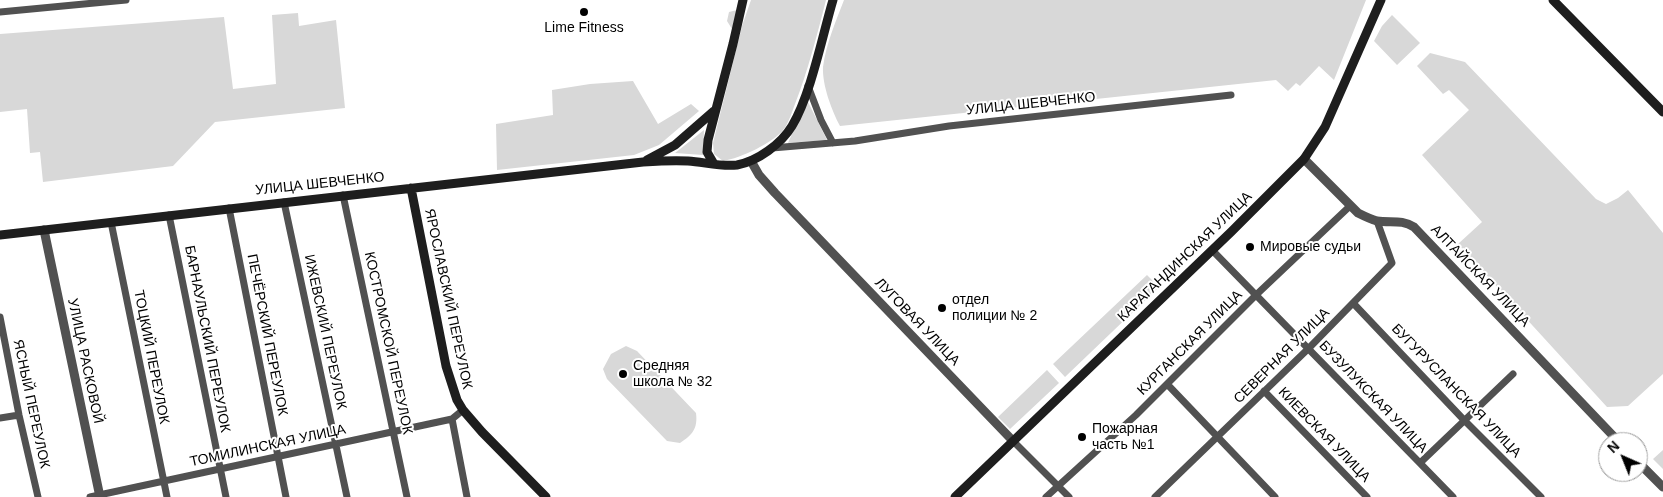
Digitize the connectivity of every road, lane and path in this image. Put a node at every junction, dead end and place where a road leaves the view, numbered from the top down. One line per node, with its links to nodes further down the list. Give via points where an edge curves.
1 (126, 0): 6 (street)
2 (743, 0): 9 (main road)
3 (833, 0): 7 (main road)
4 (1381, 0): 13 (main road, КАРАГАНДИНСКАЯ УЛИЦА, via 1325,127)
5 (1553, 0): 10 (main road)
6 (0, 12)
7 (808, 86): 11 (street); 12 (main road, via 791,128)
8 (1231, 95): 11 (street, УЛИЦА ШЕВЧЕНКО, via 949,126)
9 (714, 111): 15 (main road, УЛИЦА ШЕВЧЕНКО, via 675,145); 16 (main road, via 707,148)
10 (1663, 112)
11 (833, 143): 12 (street, УЛИЦА ШЕВЧЕНКО)
12 (772, 148): 14 (main road)
13 (1304, 159): 20 (street, АЛТАЙСКАЯ УЛИЦА); 27 (main road, КАРАГАНДИНСКАЯ УЛИЦА)
14 (751, 161): 16 (main road, УЛИЦА ШЕВЧЕНКО); 43 (street, ЛУГОВАЯ УЛИЦА, via 775,193)
15 (643, 162): 16 (main road, УЛИЦА ШЕВЧЕНКО); 17 (main road, УЛИЦА ШЕВЧЕНКО)
16 (714, 164)
17 (411, 188): 18 (main road, УЛИЦА ШЕВЧЕНКО); 35 (main road, ЯРОСЛАВСКИЙ ПЕРЕУЛОК, via 446,366)
18 (344, 195): 19 (main road, УЛИЦА ШЕВЧЕНКО); 40 (street, КОСТРОМСКОЙ ПЕРЕУЛОК)
19 (284, 202): 21 (main road, УЛИЦА ШЕВЧЕНКО); 44 (street, ИЖЕВСКИЙ ПЕРЕУЛОК)
20 (1350, 206): 23 (street, АЛТАЙСКАЯ УЛИЦА, via 1362,216); 28 (street, КУРГАНСКАЯ УЛИЦА)
21 (229, 208): 22 (main road, УЛИЦА ШЕВЧЕНКО); 45 (street, ПЕЧЁРСКИЙ ПЕРЕУЛОК)
22 (169, 215): 24 (main road, УЛИЦА ШЕВЧЕНКО); 47 (street, БАРНАУЛЬСКИЙ ПЕРЕУЛОК)
23 (1377, 220): 29 (street, СЕВЕРНАЯ УЛИЦА, via 1392,263); 41 (street, АЛТАЙСКАЯ УЛИЦА, via 1407,222 1414,227)
24 (111, 222): 25 (main road, УЛИЦА ШЕВЧЕНКО); 49 (street, ТОЦКИЙ ПЕРЕУЛОК)
25 (44, 230): 26 (main road, УЛИЦА ШЕВЧЕНКО); 52 (street, УЛИЦА РАСКОВОЙ)
26 (0, 235)
27 (1212, 250): 28 (street, БУЗУЛУКСКАЯ УЛИЦА); 43 (main road, КАРАГАНДИНСКАЯ УЛИЦА)
28 (1256, 295): 31 (street, БУЗУЛУКСКАЯ УЛИЦА); 33 (street, КУРГАНСКАЯ УЛИЦА)
29 (1353, 302): 31 (street, СЕВЕРНАЯ УЛИЦА); 39 (street, БУГУРУСЛАНСКАЯ УЛИЦА)
30 (0, 317): 36 (street, ЯСНЫЙ ПЕРЕУЛОК)
31 (1309, 348): 34 (street, СЕВЕРНАЯ УЛИЦА); 46 (street, БУЗУЛУКСКАЯ УЛИЦА)
32 (1513, 374): 39 (street)
33 (1167, 384): 42 (street); 50 (street, КУРГАНСКАЯ УЛИЦА)
34 (1264, 392): 42 (street, СЕВЕРНАЯ УЛИЦА); 66 (street, КИЕВСКАЯ УЛИЦА)
35 (463, 410): 38 (street, ЯРОСЛАВСКИЙ ПЕРЕУЛОК); 60 (main road)
36 (19, 415): 37 (street); 53 (street, ЯСНЫЙ ПЕРЕУЛОК)
37 (0, 418)
38 (452, 419): 40 (street, ТОМИЛИНСКАЯ УЛИЦА); 59 (street)
39 (1464, 420): 46 (street); 68 (street, БУГУРУСЛАНСКАЯ УЛИЦА)
40 (394, 432): 44 (street, ТОМИЛИНСКАЯ УЛИЦА); 58 (street, КОСТРОМСКОЙ ПЕРЕУЛОК)
41 (1609, 432)
42 (1217, 437): 64 (street, СЕВЕРНАЯ УЛИЦА); 65 (street)
43 (1013, 441): 50 (street, ЛУГОВАЯ УЛИЦА); 61 (main road, КАРАГАНДИНСКАЯ УЛИЦА)
44 (336, 444): 45 (street, ТОМИЛИНСКАЯ УЛИЦА); 57 (street, ИЖЕВСКИЙ ПЕРЕУЛОК)
45 (278, 457): 47 (street, ТОМИЛИНСКАЯ УЛИЦА); 56 (street, ПЕЧЁРСКИЙ ПЕРЕУЛОК)
46 (1420, 463): 67 (street, БУЗУЛУКСКАЯ УЛИЦА)
47 (220, 470): 49 (street, ТОМИЛИНСКАЯ УЛИЦА); 55 (street, БАРНАУЛЬСКИЙ ПЕРЕУЛОК)
48 (1648, 472): 51 (street)
49 (164, 482): 52 (street, ТОМИЛИНСКАЯ УЛИЦА); 54 (street, ТОЦКИЙ ПЕРЕУЛОК)
50 (1057, 486): 62 (street, КУРГАНСКАЯ УЛИЦА); 63 (street, ЛУГОВАЯ УЛИЦА)
51 (1663, 486)
52 (97, 496)
53 (38, 497)
54 (167, 497)
55 (226, 497)
56 (286, 497)
57 (346, 497)
58 (407, 497)
59 (467, 497)
60 (546, 497)
61 (955, 497)
62 (1046, 497)
63 (1069, 497)
64 (1155, 497)
65 (1275, 497)
66 (1367, 497)
67 (1453, 497)
68 (1541, 497)

